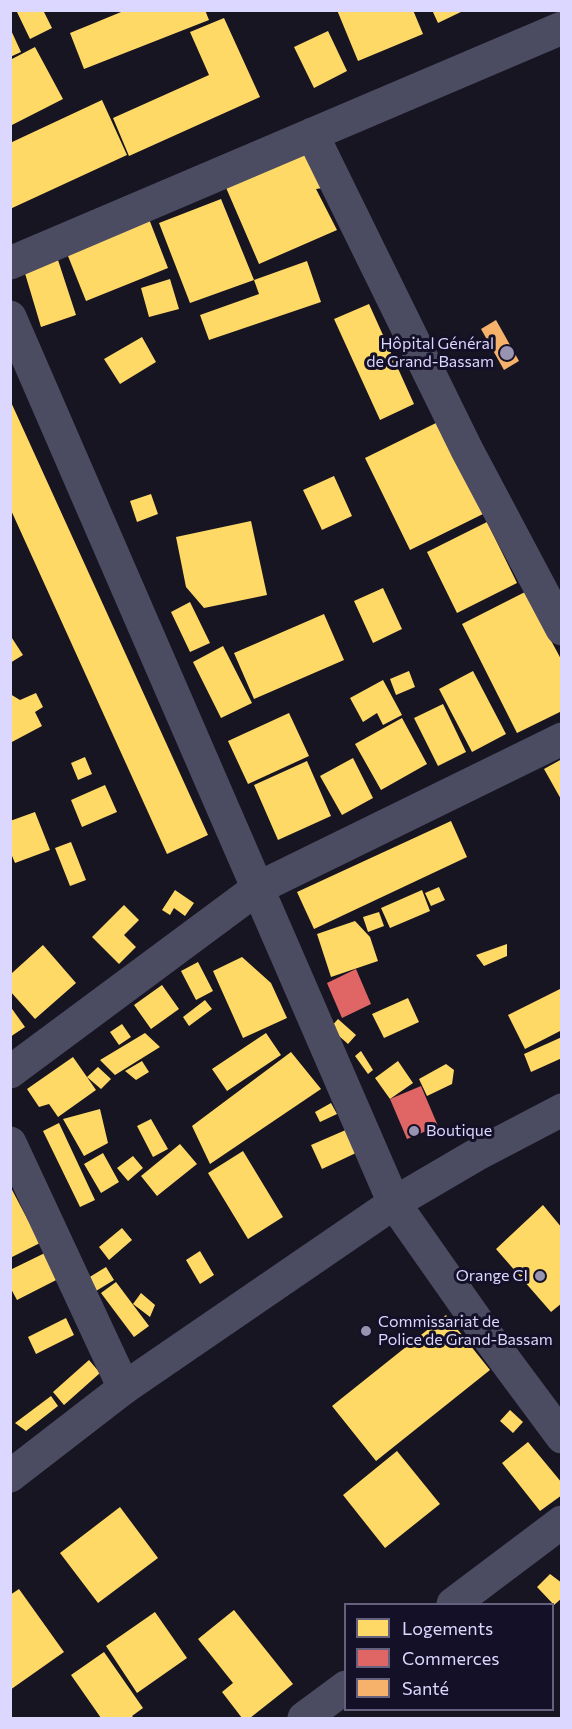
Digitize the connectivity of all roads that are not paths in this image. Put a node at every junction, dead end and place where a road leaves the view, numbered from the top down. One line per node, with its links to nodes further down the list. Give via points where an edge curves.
1 (561, 28): 2 (street)
2 (312, 134): 3 (street); 5 (street, via 467,450)
3 (10, 263)
4 (10, 317): 7 (street)
5 (561, 629)
6 (561, 739): 7 (street)
7 (258, 888): 8 (street); 11 (street)
8 (10, 1072)
9 (561, 1110): 11 (street)
10 (10, 1143): 12 (street)
11 (394, 1203): 12 (street); 13 (street)
12 (124, 1388): 14 (street)
13 (561, 1437)
14 (10, 1476)
15 (561, 1522): 16 (street)
16 (456, 1603)
17 (344, 1688): 18 (street)
18 (304, 1719)

